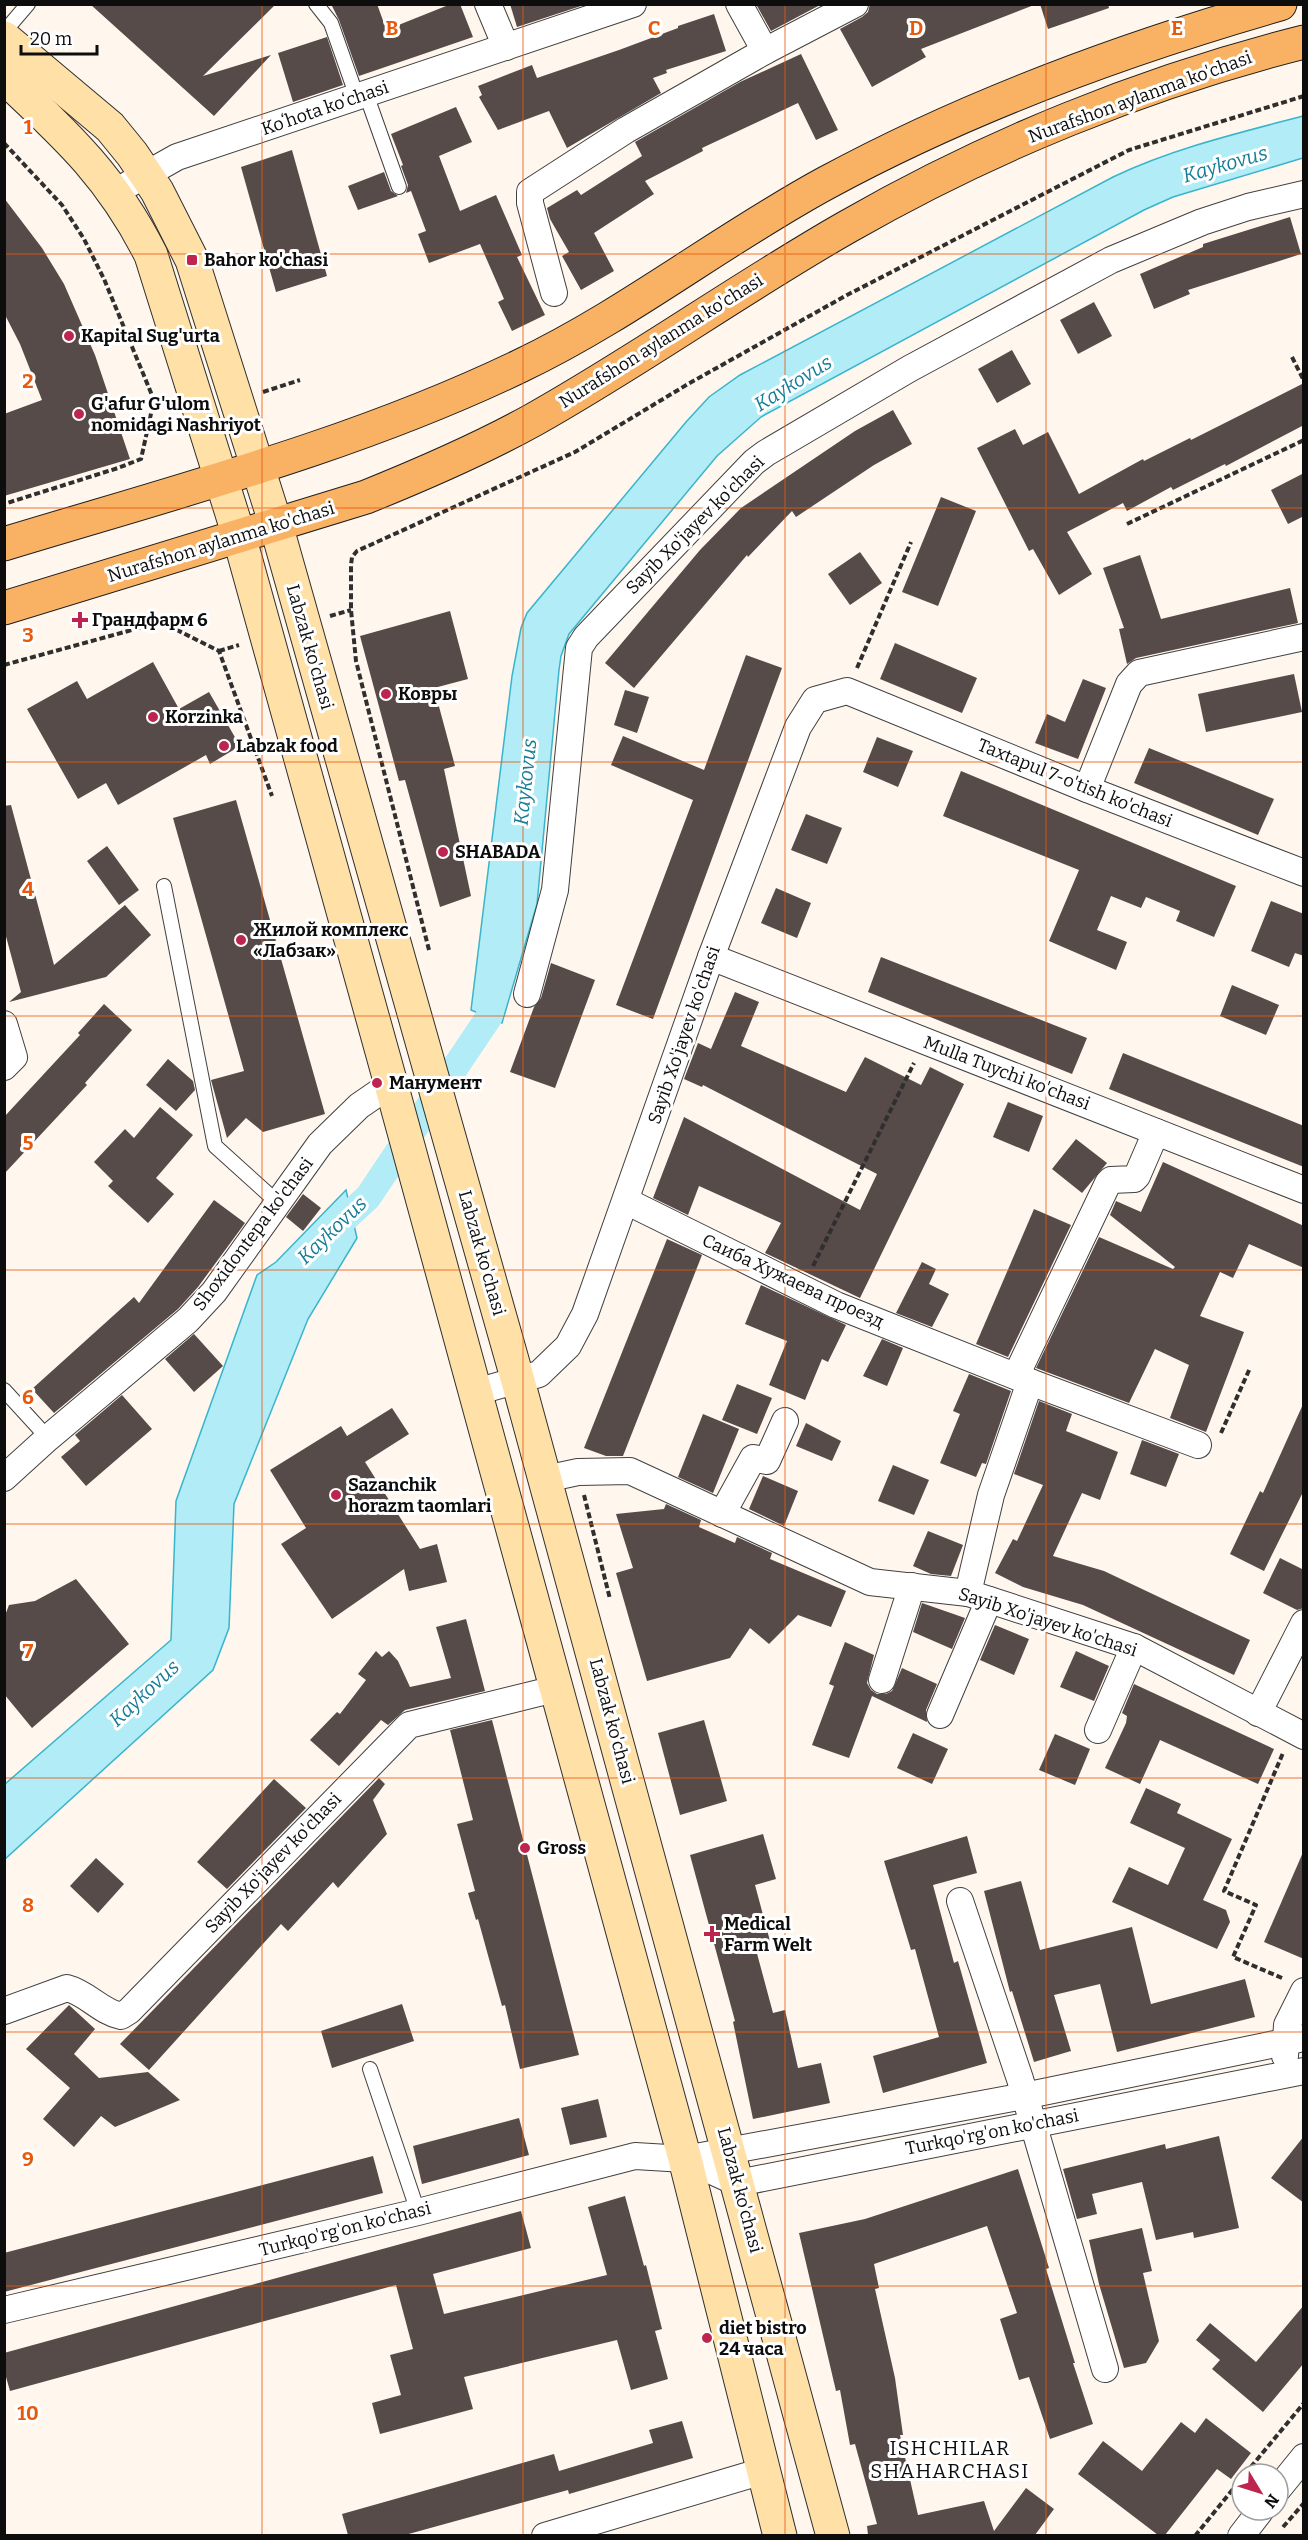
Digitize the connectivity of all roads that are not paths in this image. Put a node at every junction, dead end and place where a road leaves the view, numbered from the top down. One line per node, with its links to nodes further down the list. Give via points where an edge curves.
1 (28, 4): 8 (lane)
2 (316, 4): 14 (lane, via 331,23)
3 (488, 4): 11 (street)
4 (633, 4): 11 (street, Koʻhota koʻchasi)
5 (739, 4): 12 (street)
6 (855, 4): 12 (street)
7 (1281, 4): 19 (main road, via 1123,52 944,124 797,199)
8 (4, 32)
9 (4, 38): 15 (main road, Labzak ko'chasi, via 98,115)
10 (1304, 42): 21 (main road, Nurafshon aylanma ko'chasi, via 1129,97 973,162 849,226)
11 (506, 47): 14 (street, Koʻhota koʻchasi)
12 (765, 51): 20 (street, via 626,130 530,192)
13 (4, 77): 17 (main road, Labzak ko'chasi, via 80,149)
14 (361, 95): 15 (street, Koʻhota koʻchasi, via 177,157); 16 (lane)
15 (146, 173): 17 (street, Koʻhota koʻchasi); 22 (main road, Labzak ko'chasi, via 192,260)
16 (399, 187)
17 (115, 192): 23 (main road, Labzak ko'chasi, via 151,255)
18 (1304, 194): 34 (street, Sayib Xo'jayev ko'chasi, via 1202,222 1111,260 909,369 754,462 579,648 555,890)
19 (659, 287): 21 (main road, via 657,302 661,315 671,324); 22 (main road, via 543,355 460,393 346,439)
20 (554, 293)
21 (686, 327): 24 (main road, Nurafshon aylanma ko'chasi, via 533,420 452,461 366,497)
22 (258, 466): 23 (main road); 24 (main road, Labzak ko'chasi)
23 (222, 477): 25 (main road, Labzak ko'chasi); 26 (main road)
24 (276, 525): 25 (main road, Nurafshon aylanma ko'chasi); 43 (main road, Labzak ko'chasi)
25 (239, 536): 27 (main road, Nurafshon aylanma ko'chasi); 37 (main road, Labzak ko'chasi)
26 (4, 544)
27 (4, 608)
28 (1304, 637): 30 (street, via 1139,673 1129,684)
29 (847, 691): 30 (street, Taxtapul 7-o'tish ko'chasi); 33 (street, Sayib Xo'jayev ko'chasi, via 815,700 798,727)
30 (1086, 789): 31 (street, Taxtapul 7-o'tish ko'chasi)
31 (1304, 873)
32 (164, 886): 41 (lane, via 215,1146)
33 (711, 957): 38 (street, Mulla Tuychi ko'chasi); 40 (street, Sayib Xo'jayev ko'chasi)
34 (527, 994)
35 (4, 1024): 36 (street)
36 (9, 1062)
37 (394, 1097): 41 (street, Shoxidontepa ko'chasi, via 359,1106 320,1144); 45 (main road, Labzak ko'chasi)
38 (1156, 1132): 39 (street, Mulla Tuychi ko'chasi); 42 (street, via 1137,1176 1108,1183)
39 (1304, 1190)
40 (626, 1201): 42 (street, Саиба Хужаева проезд, via 836,1305); 43 (street, Sayib Xo'jayev ko'chasi, via 585,1314 568,1346 539,1374)
41 (277, 1203): 47 (street, Shoxidontepa ko'chasi, via 214,1292 188,1320)
42 (1023, 1379): 48 (street, Саиба Хужаева проезд); 53 (street, via 991,1496)
43 (518, 1381): 45 (street, Sayib Xo'jayev ko'chasi); 50 (main road, Labzak ko'chasi)
44 (4, 1390): 47 (lane)
45 (476, 1392): 57 (main road, Labzak ko'chasi)
46 (785, 1421): 51 (street, via 767,1461 753,1458)
47 (48, 1438): 49 (street, Shoxidontepa ko'chasi)
48 (1198, 1445)
49 (4, 1478)
50 (545, 1479): 51 (street, Sayib Xo'jayev ko'chasi, via 578,1472 630,1471); 70 (main road, Labzak ko'chasi)
51 (722, 1514): 52 (street, Sayib Xo'jayev ko'chasi, via 870,1582)
52 (912, 1586): 53 (street, Sayib Xo'jayev ko'chasi); 56 (street)
53 (978, 1596): 55 (street, Sayib Xo'jayev ko'chasi); 59 (street)
54 (1304, 1623): 58 (street)
55 (1134, 1647): 58 (street, Sayib Xo'jayev ko'chasi); 60 (street)
56 (882, 1680)
57 (555, 1689): 64 (street, Sayib Xo'jayev ko'chasi, via 409,1725 121,2016 67,1988); 71 (main road, Labzak ko'chasi)
58 (1258, 1713): 61 (street, Sayib Xo'jayev ko'chasi)
59 (940, 1715)
60 (1098, 1730)
61 (1298, 1733)
62 (960, 1901): 68 (street)
63 (1293, 1985): 65 (street, via 1287,2025)
64 (4, 2011)
65 (1294, 2040): 67 (street); 68 (street, Turkqo'rg'on ko'chasi)
66 (370, 2068): 73 (lane)
67 (1295, 2073): 69 (street, Turkqo'rg'on ko'chasi)
68 (1024, 2096): 69 (street); 70 (street, Turkqo'rg'on ko'chasi)
69 (1033, 2123): 72 (street, Turkqo'rg'on ko'chasi); 75 (street)
70 (729, 2150): 71 (street, Turkqo'rg'on ko'chasi); 72 (main road, Labzak ko'chasi)
71 (685, 2159): 72 (street, Turkqo'rg'on ko'chasi); 73 (street, Turkqo'rg'on ko'chasi, via 635,2156); 77 (main road, Labzak ko'chasi)
72 (738, 2183): 81 (main road, Labzak ko'chasi)
73 (417, 2212): 74 (street, Turkqo'rg'on ko'chasi)
74 (4, 2310)
75 (1105, 2369)
76 (1304, 2457): 78 (street)
77 (763, 2471): 79 (street); 80 (main road, Labzak ko'chasi)
78 (1290, 2474)
79 (545, 2535)
80 (780, 2535)
81 (833, 2535)

